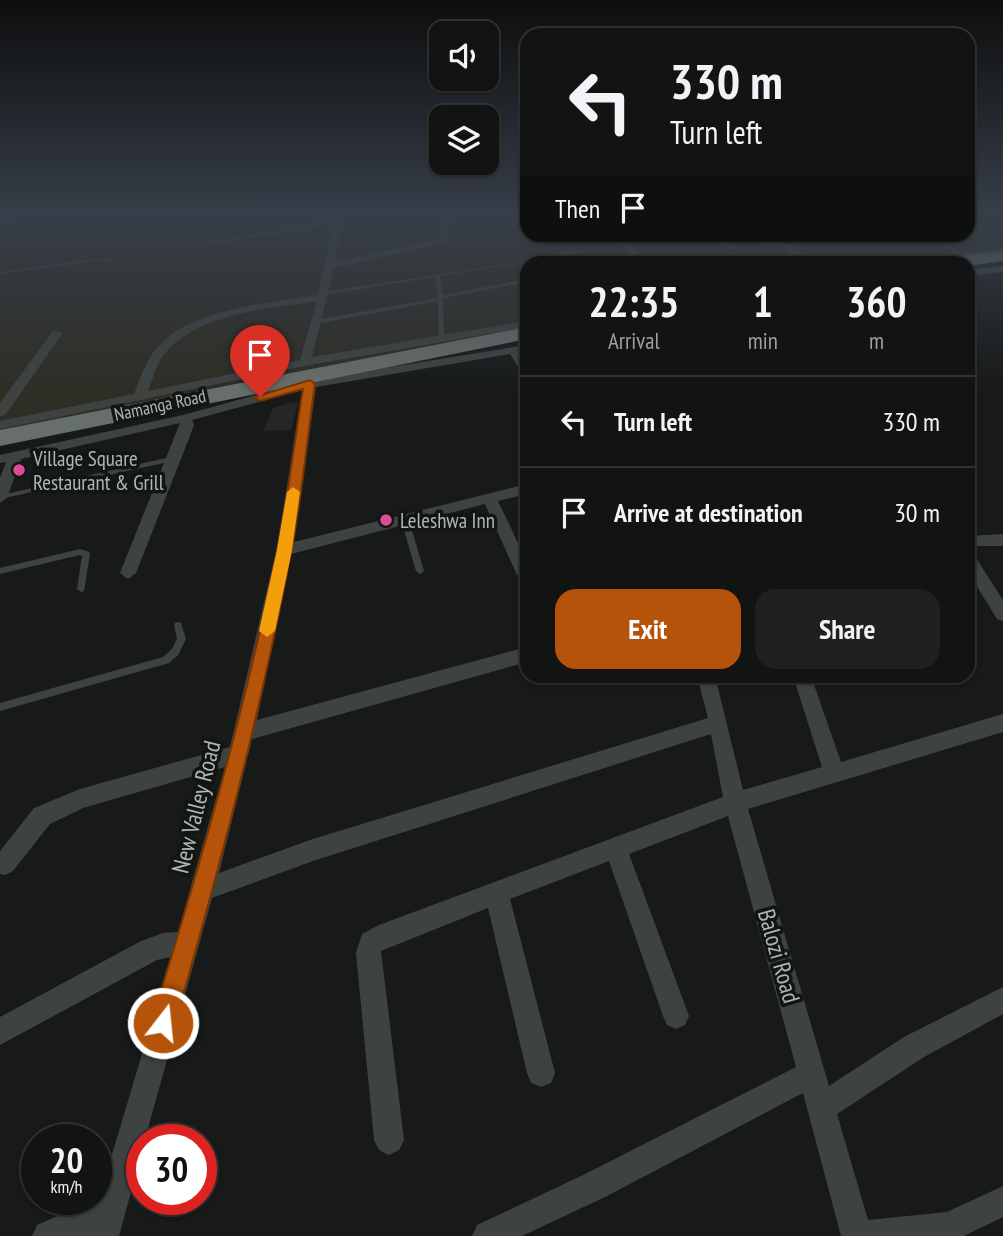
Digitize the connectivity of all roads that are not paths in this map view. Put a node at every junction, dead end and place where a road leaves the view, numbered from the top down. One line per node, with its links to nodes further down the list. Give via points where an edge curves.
1 (328, 273): 5 (street, New Valley Road)
2 (453, 273): 3 (lane)
3 (437, 275): 5 (lane); 6 (lane)
4 (520, 282): 6 (lane)
5 (323, 295): 7 (street, New Valley Road); 13 (street, via 222,316 195,327 160,351)
6 (441, 298): 7 (lane); 10 (lane)
7 (316, 322): 12 (street, New Valley Road)
8 (520, 325): 10 (street)
9 (57, 333): 14 (street)
10 (442, 338): 12 (street)
11 (520, 342): 12 (street); 17 (highway, Namanga Road, via 312,374)
12 (307, 373): 13 (street); 15 (street); 26 (street, New Valley Road)
13 (141, 394): 16 (street)
14 (0, 412)
15 (186, 418): 17 (street); 18 (street)
16 (0, 425)
17 (8, 447): 19 (street); 21 (street)
18 (175, 458): 21 (lane); 31 (street)
19 (0, 459)
20 (520, 491): 22 (street)
21 (0, 497)
22 (489, 498): 23 (street); 27 (street)
23 (405, 520): 26 (street); 29 (lane)
24 (1003, 540): 25 (street)
25 (975, 541)
26 (284, 550): 41 (street, New Valley Road)
27 (520, 565)
28 (0, 570): 32 (lane, via 80,552 86,554)
29 (420, 570)
30 (975, 570): 33 (street)
31 (128, 573)
32 (81, 589)
33 (1002, 611)
34 (178, 625): 38 (lane, via 182,639 166,660)
35 (520, 656): 41 (street)
36 (708, 683): 39 (street, Balozi Road)
37 (804, 683): 43 (street)
38 (0, 707)
39 (719, 723): 44 (street, Balozi Road); 47 (street, via 313,850)
40 (1003, 723): 43 (street)
41 (242, 733): 42 (street, New Valley Road)
42 (237, 754): 46 (street, via 80,799 42,816); 47 (street, New Valley Road)
43 (835, 774): 44 (street)
44 (735, 803): 45 (street); 54 (street, Balozi Road)
45 (616, 849): 48 (street); 51 (street)
46 (4, 864)
47 (203, 890): 49 (street, New Valley Road)
48 (496, 892): 53 (street); 56 (street, via 371,943 368,953)
49 (186, 944): 52 (street, via 150,950); 58 (street, New Valley Road)
50 (1003, 1000): 55 (street, via 914,1047)
51 (676, 1016)
52 (0, 1032)
53 (541, 1073)
54 (812, 1073): 55 (street, Balozi Road); 60 (street)
55 (820, 1108): 61 (street, Balozi Road)
56 (388, 1140)
57 (1003, 1202): 62 (street, via 949,1227)
58 (107, 1222): 59 (street)
59 (48, 1236)
60 (488, 1236)
61 (857, 1236)
62 (864, 1236)

